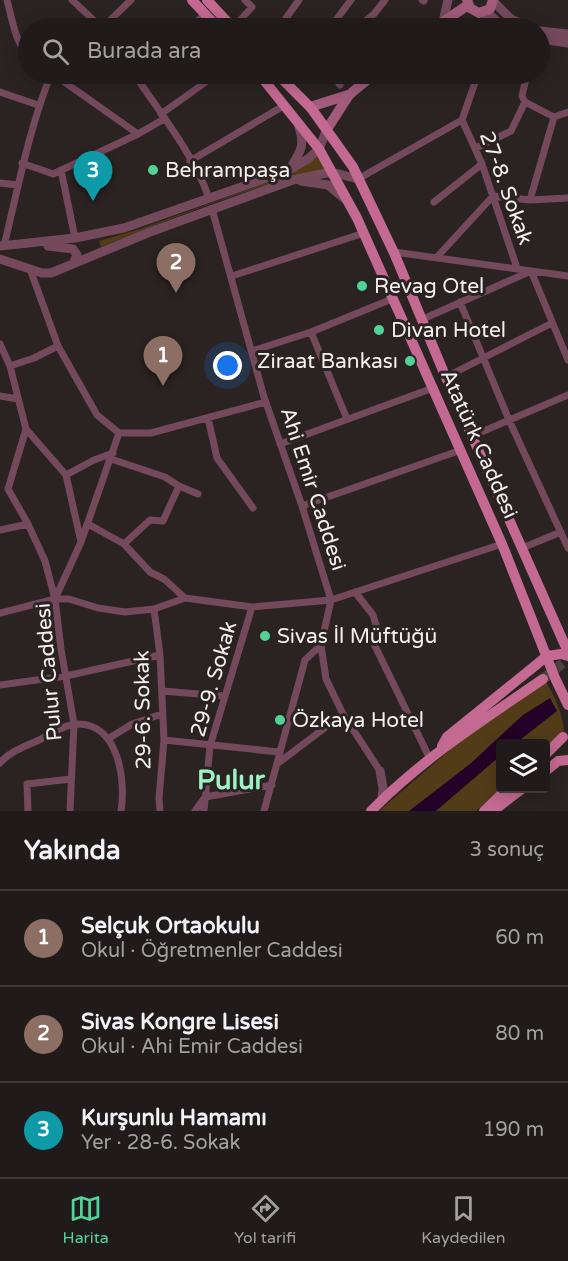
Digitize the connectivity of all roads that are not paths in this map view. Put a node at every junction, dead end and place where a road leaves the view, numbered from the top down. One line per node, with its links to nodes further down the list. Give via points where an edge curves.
1 (7, 0): 31 (street)
2 (72, 0): 15 (street)
3 (131, 0): 16 (street)
4 (192, 0): 14 (main road)
5 (207, 0): 19 (main road)
6 (245, 0): 20 (street, via 252,8)
7 (299, 0): 21 (street)
8 (351, 0): 22 (street)
9 (385, 0): 23 (street)
10 (448, 0): 24 (street)
11 (493, 0): 13 (main road); 28 (street)
12 (468, 2): 13 (main road, via 475,12); 25 (main road)
13 (486, 12): 26 (street); 27 (street)
14 (205, 15): 17 (street); 18 (main road)
15 (91, 18)
16 (112, 18)
17 (201, 18)
18 (208, 18)
19 (224, 18)
20 (242, 18)
21 (286, 18)
22 (338, 18)
23 (369, 18)
24 (442, 18)
25 (448, 18)
26 (485, 18)
27 (493, 18)
28 (510, 18)
29 (550, 32): 30 (street)
30 (568, 34)
31 (18, 37)
32 (550, 40): 33 (street)
33 (568, 43)
34 (47, 84): 46 (street)
35 (66, 84): 55 (street)
36 (141, 84): 50 (street)
37 (204, 84): 50 (street)
38 (267, 84): 47 (main road, Atatürk Caddesi)
39 (287, 84): 48 (main road, Atatürk Caddesi)
40 (362, 84): 44 (main road)
41 (475, 84): 52 (street)
42 (525, 84): 45 (street)
43 (0, 92): 46 (street)
44 (349, 95): 48 (main road); 54 (main road)
45 (525, 102): 51 (street); 56 (street, via 511,131)
46 (38, 105): 59 (street)
47 (285, 105): 53 (main road, Atatürk Caddesi); 58 (street)
48 (310, 107): 54 (main road, Atatürk Caddesi)
49 (568, 112): 51 (street)
50 (163, 116): 55 (street); 58 (street)
51 (554, 117): 71 (street)
52 (462, 120): 56 (street, 27-8. Sokak); 64 (street)
53 (298, 122): 57 (main road, Atatürk Caddesi); 61 (street, via 303,140)
54 (327, 129): 57 (street); 64 (main road, Atatürk Caddesi)
55 (138, 134): 62 (street)
56 (476, 148): 60 (street, 27-8. Sokak)
57 (319, 149): 61 (street); 63 (main road, Atatürk Caddesi)
58 (190, 161): 69 (street)
59 (22, 163): 62 (street, via 53,174); 67 (street)
60 (482, 164): 68 (street, 27-8. Sokak); 73 (street)
61 (290, 168): 69 (street)
62 (61, 170): 77 (street)
63 (332, 172): 64 (street); 65 (street); 72 (main road, Atatürk Caddesi)
64 (358, 179): 81 (main road, Atatürk Caddesi)
65 (293, 180): 72 (street, via 327,184); 74 (street)
66 (0, 183): 67 (street)
67 (18, 185): 79 (street)
68 (493, 196): 71 (street); 82 (street); 85 (street, 27-8. Sokak)
69 (209, 198): 76 (street)
70 (568, 198): 71 (street)
71 (530, 200)
72 (348, 202): 75 (main road, Atatürk Caddesi)
73 (434, 202)
74 (212, 209): 80 (street); 88 (street, Ahi Emir Caddesi)
75 (364, 233): 88 (street); 90 (main road, Atatürk Caddesi)
76 (99, 234): 77 (street); 80 (street, via 93,246)
77 (75, 238): 78 (street)
78 (25, 244): 79 (street); 84 (street, via 73,249 77,255)
79 (2, 246)
80 (100, 252): 84 (street)
81 (394, 252): 82 (street); 92 (main road, Atatürk Caddesi)
82 (437, 257): 85 (street)
83 (0, 259): 86 (street)
84 (73, 264): 86 (street, via 51,273)
85 (517, 268): 87 (street)
86 (30, 269): 96 (street)
87 (531, 271): 89 (street); 91 (street); 93 (street)
88 (232, 276): 97 (street, Ahi Emir Caddesi)
89 (568, 276)
90 (392, 299): 94 (street); 102 (main road, Atatürk Caddesi)
91 (460, 302): 92 (street); 98 (street)
92 (423, 319): 101 (main road, Atatürk Caddesi)
93 (552, 323): 98 (street); 99 (street)
94 (311, 332): 97 (street); 108 (street)
95 (0, 344): 100 (street)
96 (58, 346): 100 (street); 111 (street, via 97,416)
97 (252, 351): 106 (street, Ahi Emir Caddesi)
98 (483, 358): 101 (street); 109 (street)
99 (568, 360)
100 (10, 366): 105 (street)
101 (446, 377): 112 (main road, Atatürk Caddesi)
102 (433, 388): 108 (street); 114 (main road, Atatürk Caddesi)
103 (568, 395): 109 (street)
104 (0, 396): 105 (street)
105 (18, 399): 110 (street)
106 (266, 402): 107 (street); 113 (street, Ahi Emir Caddesi)
107 (208, 418): 111 (street, via 150,433); 121 (street, via 217,458)
108 (347, 419): 113 (street)
109 (509, 420): 112 (street); 125 (street)
110 (26, 429): 116 (street); 118 (street)
111 (119, 433): 115 (street, Pulur Caddesi)
112 (472, 436): 129 (main road, Atatürk Caddesi)
113 (280, 444): 120 (street, Ahi Emir Caddesi)
114 (461, 450): 120 (street); 128 (main road, Atatürk Caddesi)
115 (112, 456): 116 (street, via 94,460); 117 (street); 123 (street, Pulur Caddesi)
116 (66, 475): 126 (street)
117 (179, 486): 119 (street); 127 (street, via 163,521 150,520)
118 (4, 488): 122 (street)
119 (198, 494)
120 (302, 506): 134 (street, Ahi Emir Caddesi)
121 (253, 508)
122 (28, 524): 124 (street); 133 (street, via 45,561)
123 (87, 524): 126 (street, Pulur Caddesi); 127 (street)
124 (0, 530)
125 (561, 532): 129 (street); 130 (street)
126 (81, 542): 133 (street, Pulur Caddesi)
127 (124, 544): 132 (street, via 150,572)
128 (502, 544): 131 (street); 142 (main road, Atatürk Caddesi)
129 (522, 548): 138 (main road, Atatürk Caddesi)
130 (568, 548)
131 (355, 592): 134 (street); 159 (street, via 373,615 375,646)
132 (185, 598): 135 (street); 136 (street)
133 (55, 599): 136 (street, via 125,612); 137 (street); 144 (street, Pulur Caddesi)
134 (331, 600): 135 (street); 139 (street, Ahi Emir Caddesi)
135 (252, 607): 148 (street, 29-9. Sokak)
136 (154, 609): 141 (street, 29-6. Sokak)
137 (0, 613)
138 (564, 635): 140 (main road, Atatürk Caddesi)
139 (321, 645): 151 (street, Ahi Emir Caddesi, via 326,680); 158 (street, via 305,660)
140 (568, 652)
141 (160, 655): 144 (street); 147 (street, 29-6. Sokak)
142 (547, 656): 143 (main road); 149 (main road, Atatürk Caddesi); 159 (main road, via 447,737)
143 (568, 656)
144 (66, 676): 146 (street); 152 (street, Pulur Caddesi)
145 (543, 679): 159 (main road)
146 (0, 685)
147 (162, 691): 148 (street); 150 (street, 29-6. Sokak)
148 (224, 696): 156 (street, 29-9. Sokak)
149 (568, 705)
150 (162, 714): 154 (street, via 132,724); 155 (street, 29-6. Sokak)
151 (343, 714): 162 (street); 164 (street, Ahi Emir Caddesi)
152 (74, 724): 154 (street, via 85,724); 161 (street, via 5,756); 165 (street, Pulur Caddesi)
153 (563, 737): 157 (main road)
154 (108, 739): 174 (street, via 120,763 124,793)
155 (164, 740): 156 (street); 175 (street, 29-6. Sokak)
156 (210, 746): 158 (street); 170 (street, 29-9. Sokak)
157 (550, 750)
158 (279, 752): 162 (street)
159 (434, 755): 167 (main road)
160 (568, 760): 163 (main road)
161 (0, 763)
162 (277, 764): 166 (street)
163 (550, 768)
164 (380, 771): 167 (street, Ahi Emir Caddesi); 171 (street, Ahi Emir Caddesi)
165 (71, 778): 172 (street, via 27,784); 173 (street, Pulur Caddesi)
166 (272, 785): 170 (street); 178 (street)
167 (396, 785): 171 (main road)
168 (504, 793): 180 (main road)
169 (518, 793): 181 (main road)
170 (205, 797): 176 (street); 177 (street, 29-9. Sokak)
171 (382, 800): 179 (main road)
172 (28, 811)
173 (70, 811)
174 (121, 811)
175 (160, 811)
176 (195, 811)
177 (204, 811)
178 (264, 811)
179 (371, 811)
180 (484, 811)
181 (493, 811)

